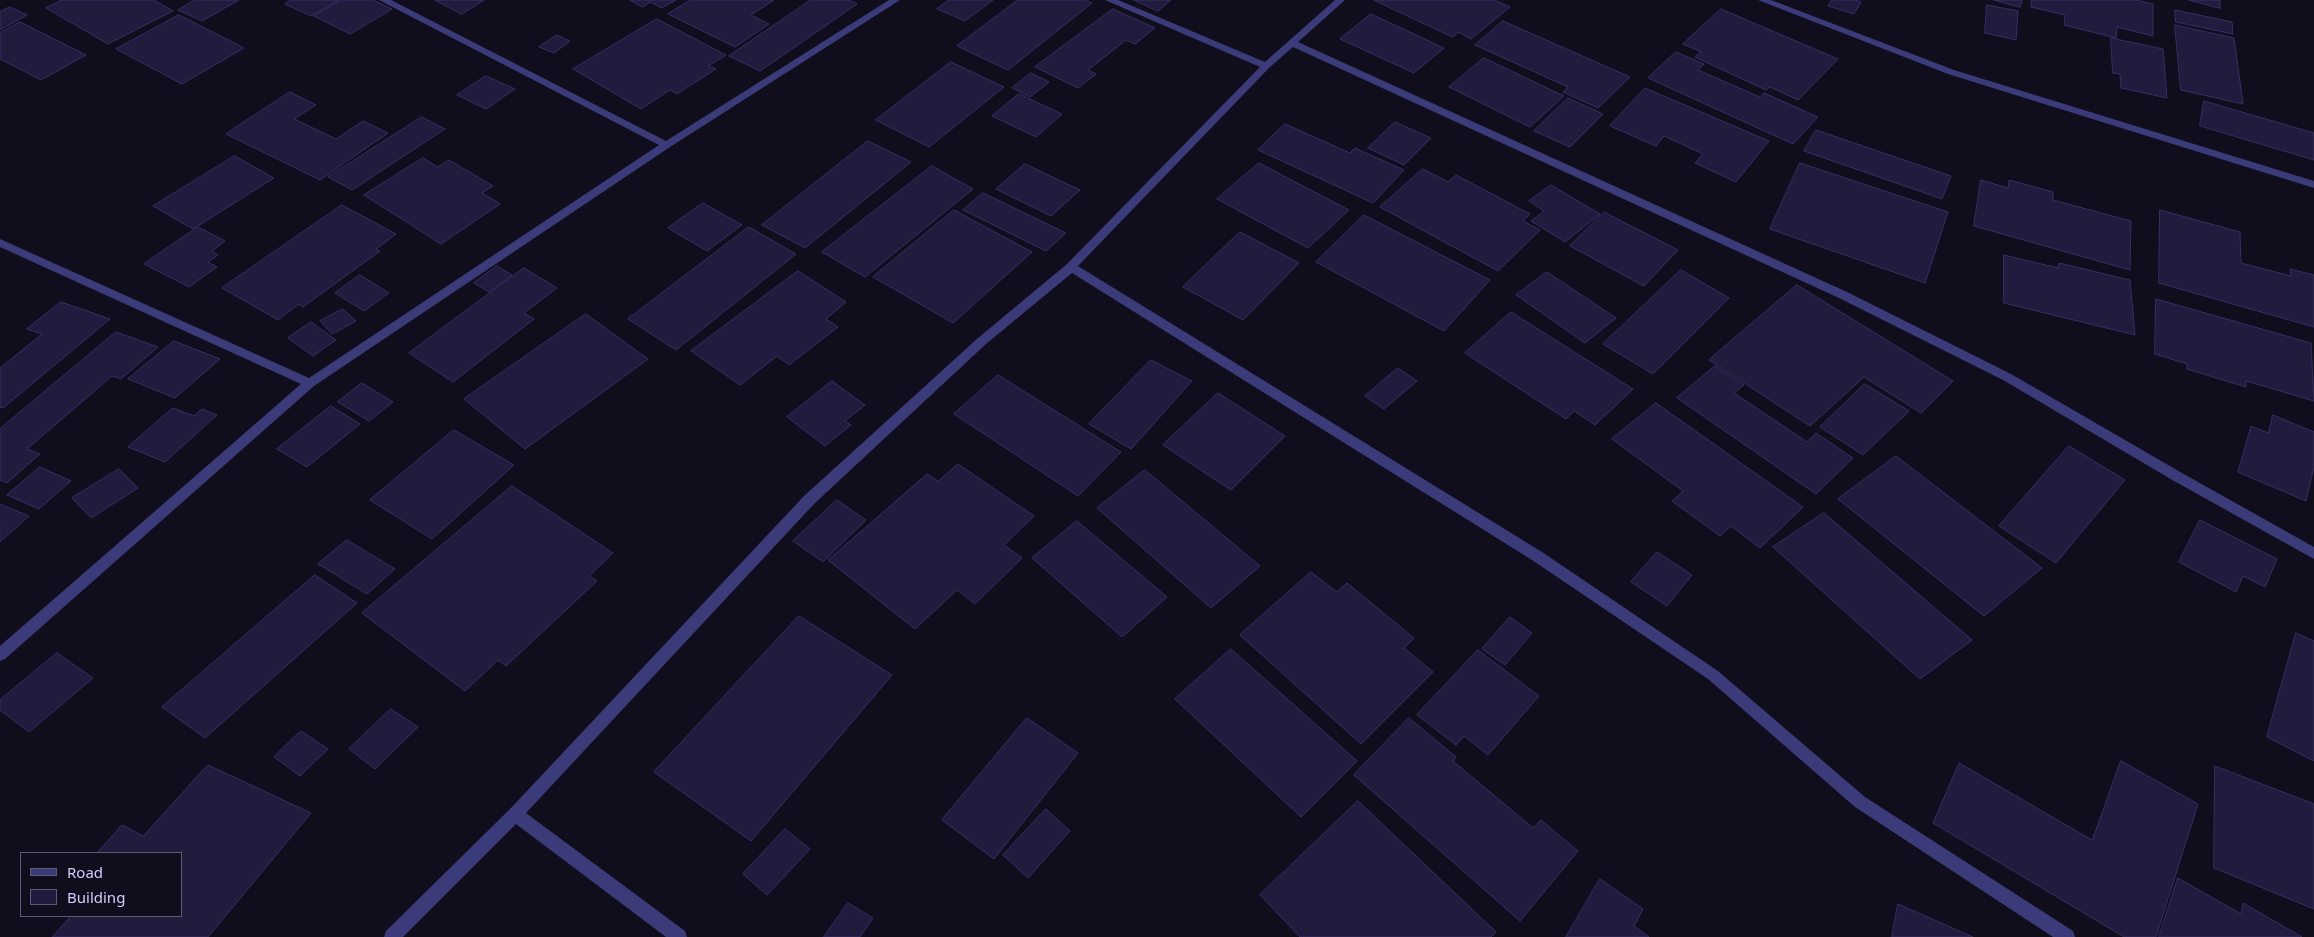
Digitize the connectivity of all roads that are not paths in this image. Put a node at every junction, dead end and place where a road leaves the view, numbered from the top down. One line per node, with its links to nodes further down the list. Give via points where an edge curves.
1 (384, 0): 8 (street)
2 (895, 0): 8 (street)
3 (1110, 0): 7 (street)
4 (1340, 0): 6 (street)
5 (1763, 0): 9 (street, via 1951,72)
6 (1293, 43): 7 (street); 13 (street, via 1843,295 2007,377)
7 (1266, 66): 11 (street)
8 (666, 145): 12 (street)
9 (2314, 185)
10 (0, 243): 12 (street)
11 (1071, 267): 15 (street, via 982,342 809,500); 18 (street, via 1553,567 1713,676 1860,802)
12 (310, 383): 14 (street)
13 (2314, 552)
14 (0, 655)
15 (515, 814): 16 (street); 17 (street)
16 (392, 937)
17 (679, 937)
18 (2067, 937)

